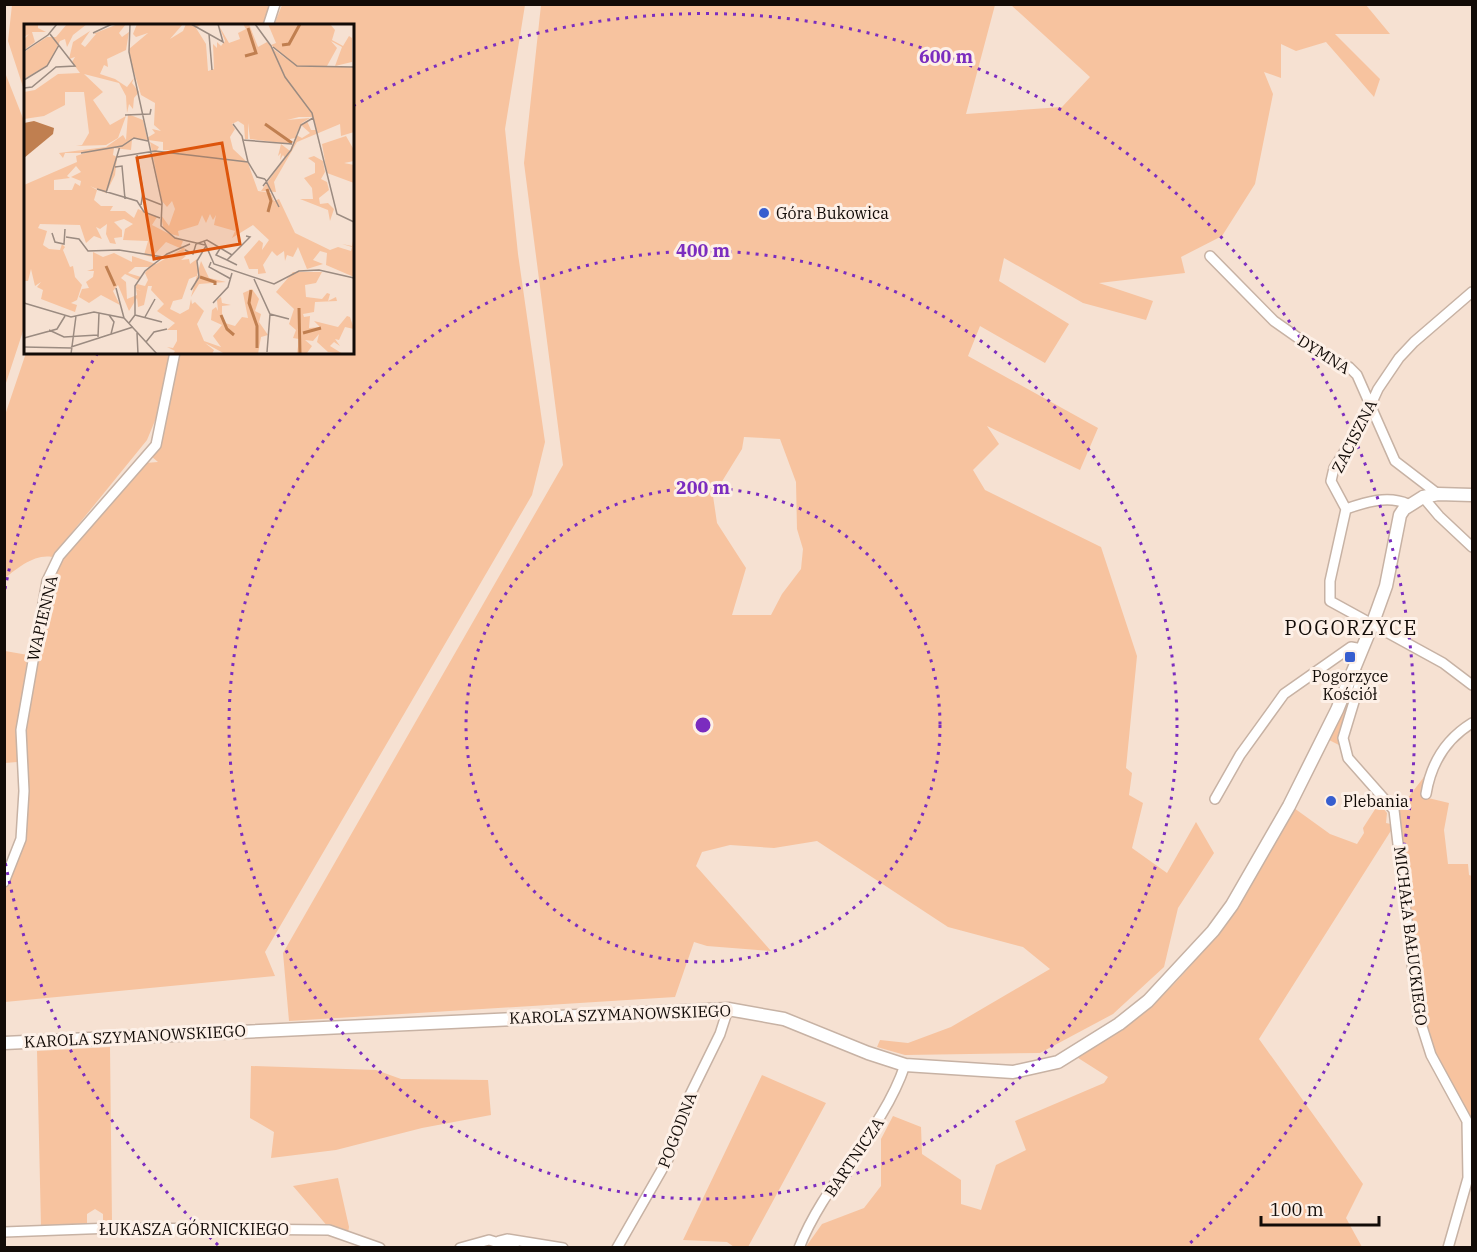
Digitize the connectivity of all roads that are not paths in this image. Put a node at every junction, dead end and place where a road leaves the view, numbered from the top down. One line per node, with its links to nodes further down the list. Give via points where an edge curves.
1 (275, 4): 2 (street)
2 (269, 24)
3 (1210, 256): 6 (street, DYMNA, via 1274,321 1321,354 1349,367 1364,387)
4 (1473, 292): 6 (street, ZACISZNA, via 1399,358 1377,389)
5 (175, 354): 20 (street, WAPIENNA, via 156,444 59,556 47,581 21,730 21,839)
6 (1371, 406): 7 (street, DYMNA, via 1395,460); 11 (street, ZACISZNA, via 1334,468 1331,482)
7 (1438, 494): 8 (street); 9 (street)
8 (1473, 495)
9 (1423, 497): 10 (street); 12 (street)
10 (1408, 504): 11 (street, via 1390,500); 13 (street, KAROLA SZYMANOWSKIEGO, via 1400,515 1386,586)
11 (1346, 510): 13 (street, via 1330,581 1330,601)
12 (1473, 547)
13 (1372, 625): 14 (street, KAROLA SZYMANOWSKIEGO); 16 (street, via 1443,663)
14 (1362, 649): 15 (street, KAROLA SZYMANOWSKIEGO); 19 (street, via 1351,647 1284,694)
15 (1353, 672): 23 (street, KAROLA SZYMANOWSKIEGO, via 1315,757 1232,905 1148,1000 1119,1024 1058,1062 1037,1068 1013,1072); 24 (street, MICHAŁA BAŁUCKIEGO, via 1360,682 1343,746 1348,758 1394,810 1418,1014 1431,1055)
16 (1473, 685)
17 (1473, 723): 18 (street, via 1447,741 1430,775)
18 (1426, 794)
19 (1215, 799)
20 (4, 882)
21 (728, 1009): 22 (street, KAROLA SZYMANOWSKIEGO); 23 (street, KAROLA SZYMANOWSKIEGO, via 784,1019); 31 (street, POGODNA, via 688,1099 668,1159)
22 (4, 1043)
23 (905, 1065): 32 (street, BARTNICZA, via 881,1119 812,1216)
24 (1470, 1125): 33 (street, MICHAŁA BAŁUCKIEGO, via 1468,1178)
25 (4, 1232): 27 (street, ŁUKASZA GÓRNICKIEGO, via 329,1230)
26 (499, 1241): 28 (street); 29 (street); 30 (street)
27 (380, 1248)
28 (460, 1248)
29 (515, 1248)
30 (563, 1248)
31 (617, 1248)
32 (799, 1248)
33 (1448, 1248)

